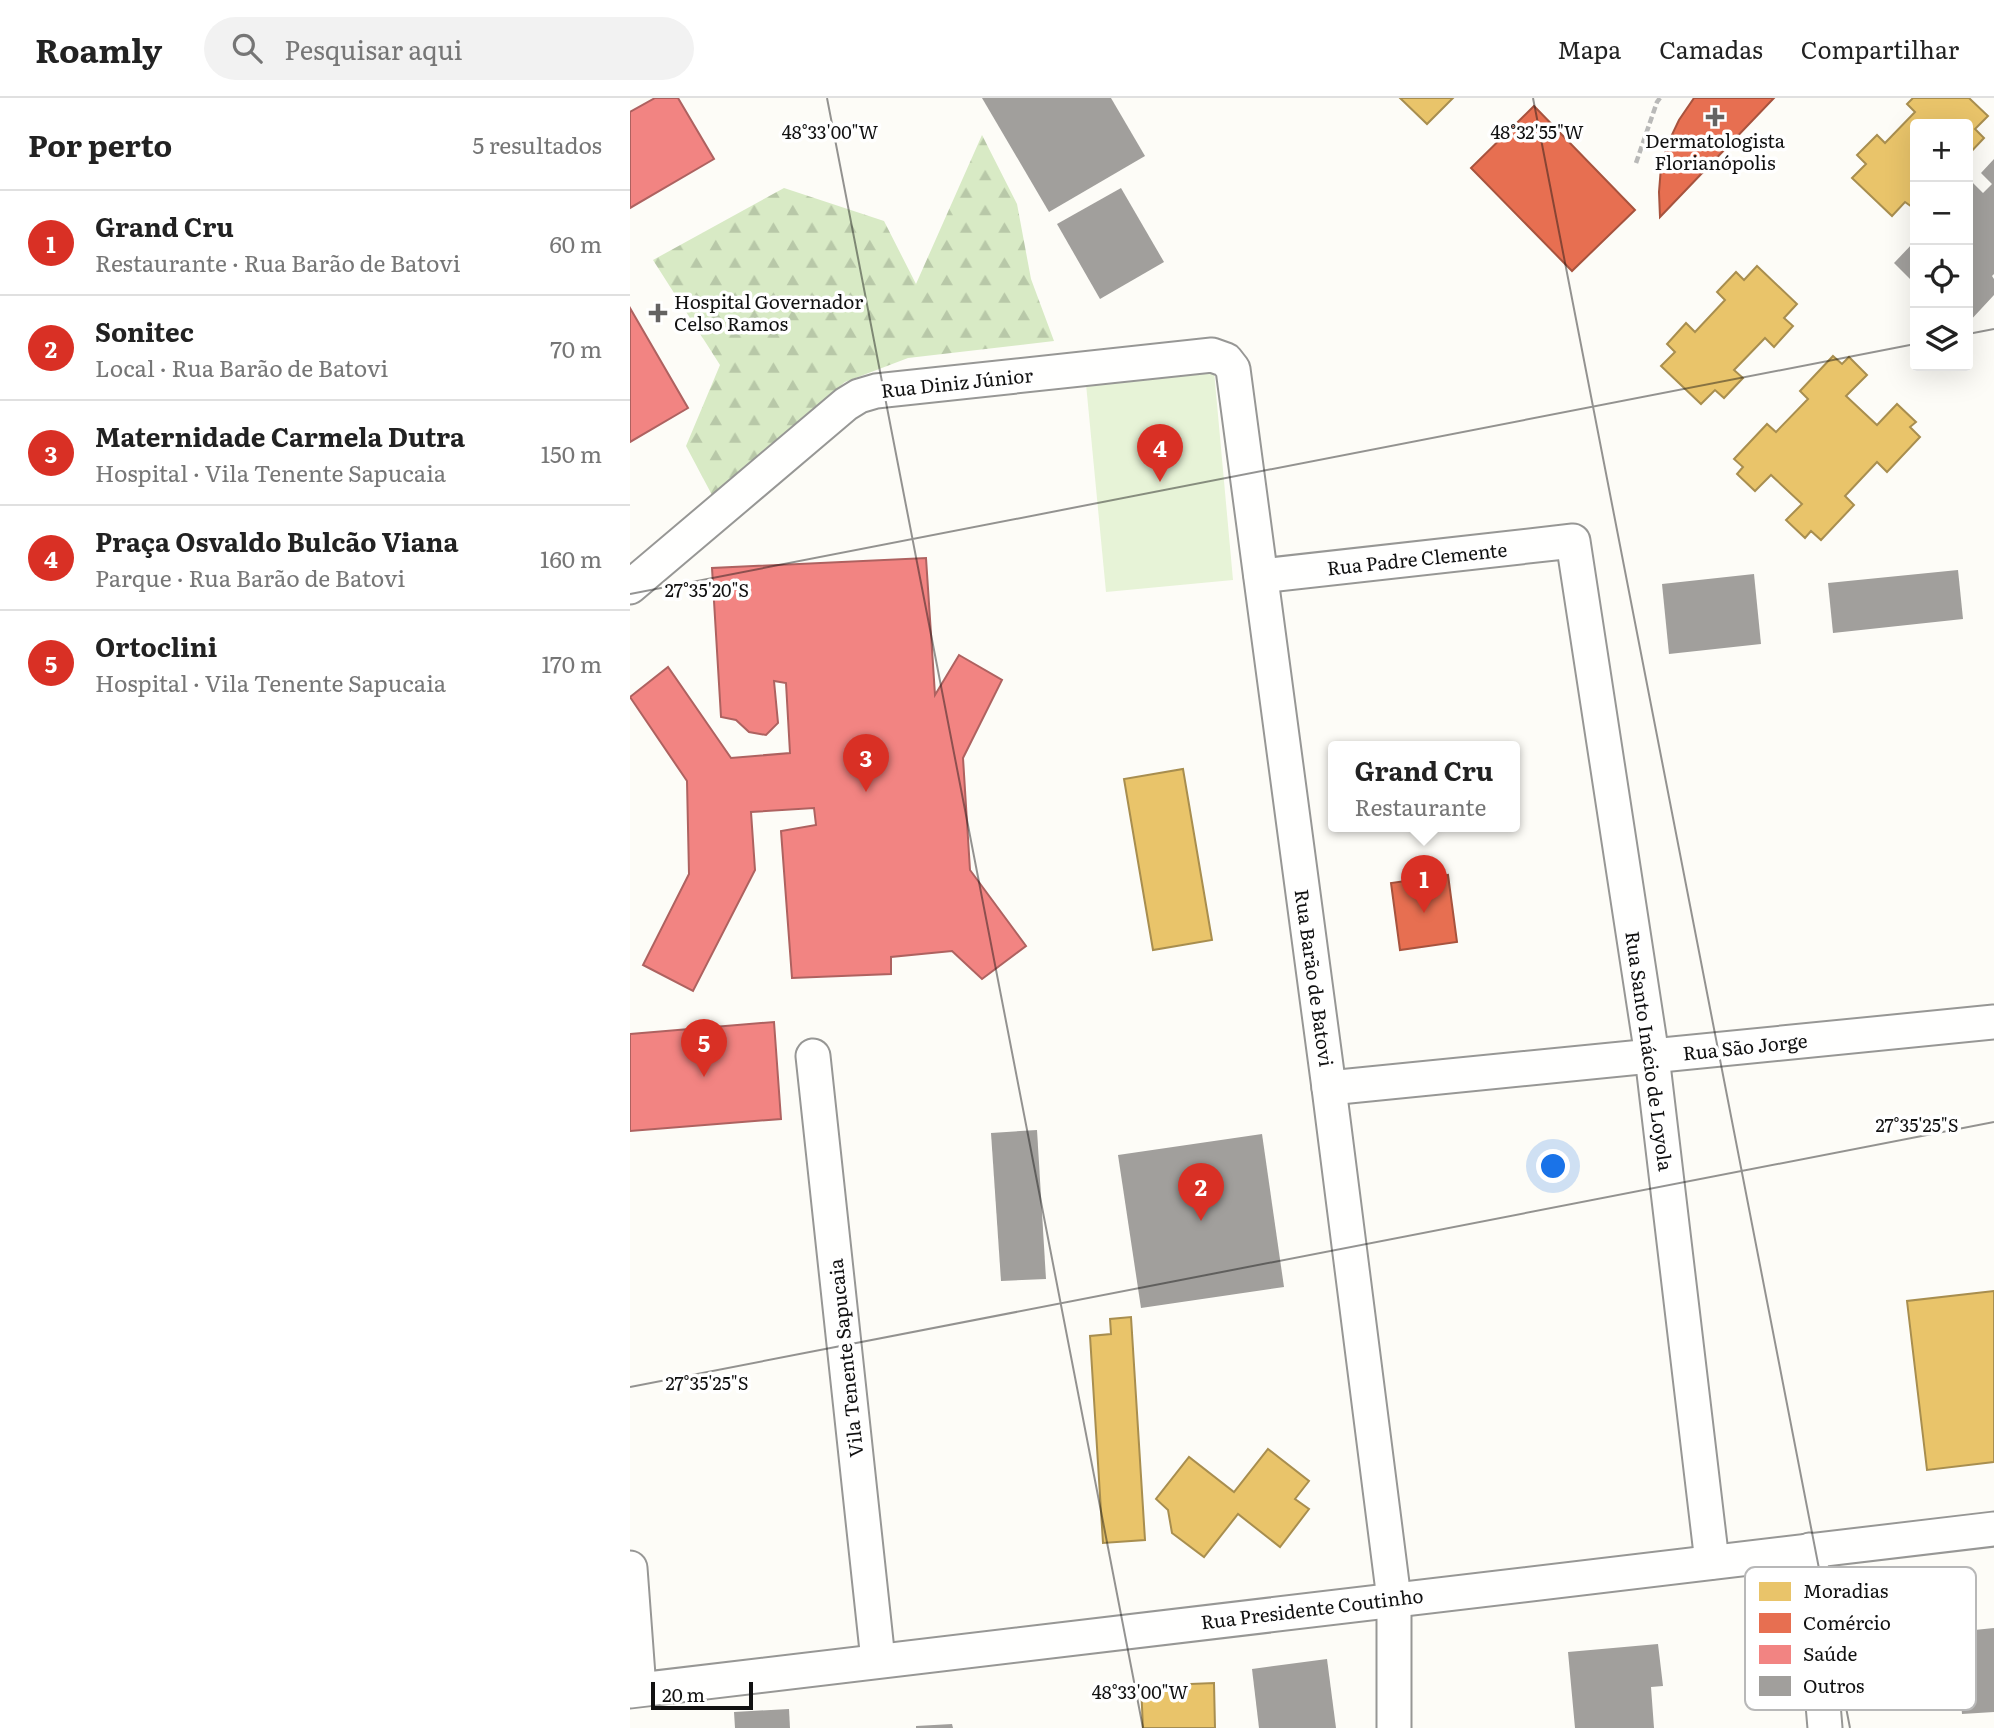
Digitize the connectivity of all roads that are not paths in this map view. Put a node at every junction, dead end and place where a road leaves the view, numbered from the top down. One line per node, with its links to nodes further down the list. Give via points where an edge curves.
1 (1226, 360): 3 (street, Rua Barão de Batovi, via 1233,369); 4 (street, Rua Diniz Júnior, via 1212,355 859,396)
2 (1573, 541): 3 (street, Rua Padre Clemente); 7 (street, Rua Santo Inácio de Loyola)
3 (1261, 576): 8 (street, Rua Barão de Batovi)
4 (630, 587)
5 (1994, 1022): 7 (street, Rua São Jorge)
6 (813, 1056): 15 (street, Vila Tenente Sapucaia)
7 (1652, 1056): 8 (street, Rua São Jorge); 11 (street, Rua Santo Inácio de Loyola)
8 (1329, 1088): 14 (street, Rua Barão de Batovi)
9 (1994, 1529): 10 (street, Rua Presidente Coutinho)
10 (1810, 1550): 11 (street, Rua Presidente Coutinho); 12 (street)
11 (1712, 1562): 14 (street, Rua Presidente Coutinho)
12 (1811, 1567)
13 (630, 1569): 16 (street)
14 (1394, 1599): 15 (street, Rua Presidente Coutinho); 18 (street, Rua Barão de Batovi)
15 (878, 1660): 16 (street, Rua Presidente Coutinho)
16 (635, 1690)
17 (1823, 1710): 19 (street)
18 (1394, 1728)
19 (1825, 1728)

